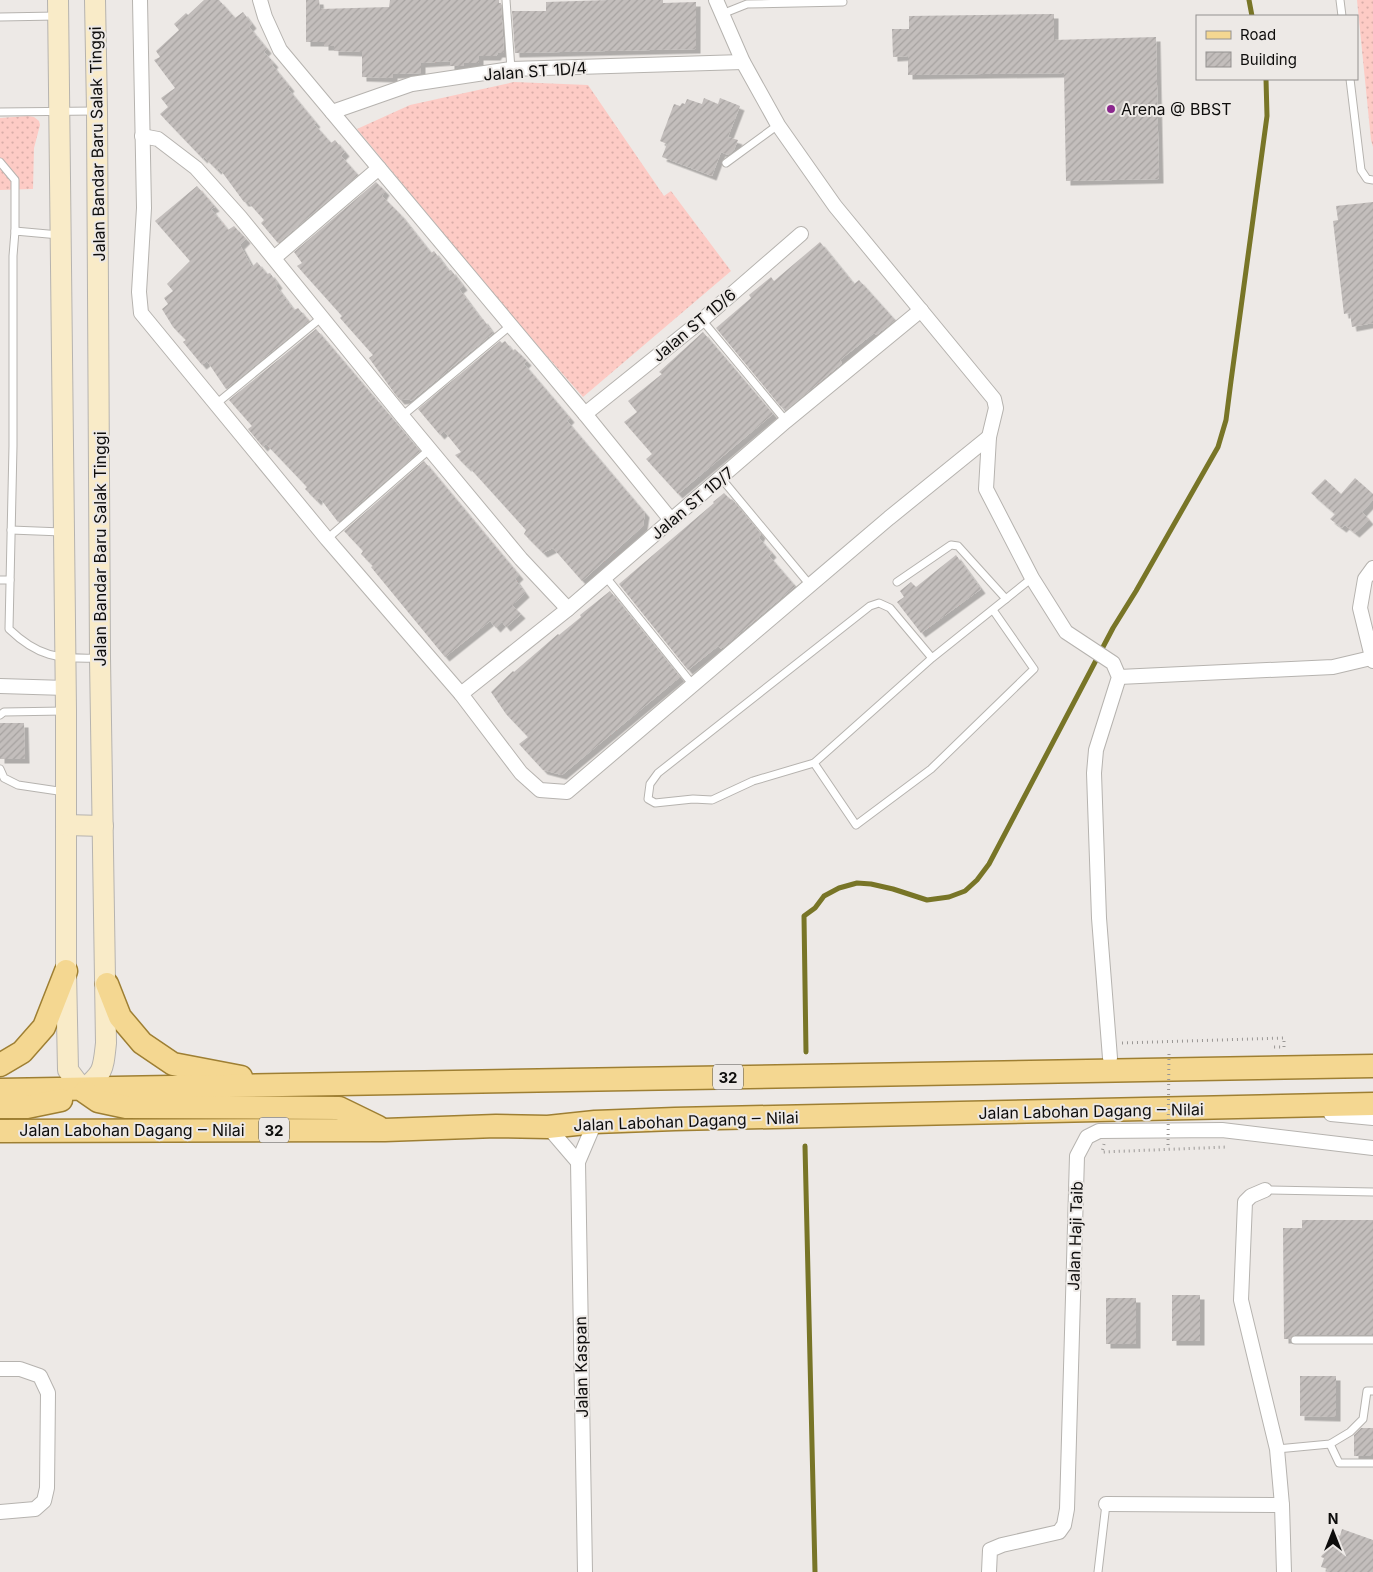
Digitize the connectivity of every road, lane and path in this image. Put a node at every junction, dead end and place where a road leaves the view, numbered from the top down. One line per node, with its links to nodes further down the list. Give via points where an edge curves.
1 (95, 0): 17 (main road, Jalan Bandar Baru Salak Tinggi)
2 (140, 0): 21 (street)
3 (260, 0): 19 (street, via 280,50)
4 (506, 0): 14 (lane)
5 (716, 0): 10 (street)
6 (1340, 0): 11 (lane)
7 (747, 2): 8 (lane); 10 (lane)
8 (843, 2)
9 (58, 8): 12 (lane); 16 (main road)
10 (722, 14): 13 (street)
11 (1342, 15)
12 (0, 17)
13 (743, 62): 14 (street, Jalan ST 1D/4); 20 (street)
14 (511, 69): 19 (street, Jalan ST 1D/4, via 412,84)
15 (1350, 80): 25 (lane, via 1361,170)
16 (60, 111): 17 (lane); 18 (lane); 28 (main road)
17 (97, 111): 58 (main road, Jalan Bandar Baru Salak Tinggi)
18 (0, 112)
19 (332, 112): 24 (street)
20 (778, 125): 23 (lane); 30 (street, via 835,206)
21 (142, 136): 29 (street, via 158,139 196,168); 34 (street, via 141,313)
22 (0, 162): 26 (lane, via 15,180)
23 (726, 162)
24 (379, 168): 29 (street); 33 (street)
25 (1373, 180)
26 (15, 231): 28 (lane); 42 (lane)
27 (802, 234): 32 (street, Jalan ST 1D/6)
28 (62, 235): 43 (main road)
29 (274, 258): 31 (street)
30 (921, 310): 37 (street, Jalan ST 1D/7); 38 (street, via 994,399 996,408)
31 (322, 316): 34 (lane); 36 (street)
32 (702, 320): 35 (street, Jalan ST 1D/6); 37 (lane)
33 (510, 326): 35 (street); 36 (lane)
34 (216, 404): 44 (street)
35 (585, 414): 41 (street)
36 (402, 416): 39 (street)
37 (786, 421): 40 (street, Jalan ST 1D/7)
38 (989, 437): 47 (street, via 986,489); 51 (street)
39 (430, 449): 44 (lane); 53 (street)
40 (721, 478): 41 (street, Jalan ST 1D/7); 51 (lane)
41 (671, 520): 46 (street, Jalan ST 1D/7)
42 (11, 530): 43 (lane); 49 (lane)
43 (64, 532): 57 (main road)
44 (327, 539): 65 (street)
45 (1373, 568): 60 (street, via 1365,579 1360,608)
46 (605, 576): 53 (street, Jalan ST 1D/7); 62 (lane)
47 (1032, 578): 52 (lane); 61 (street, via 1066,632 1113,663)
48 (0, 580): 49 (lane)
49 (10, 580): 55 (lane)
50 (897, 582): 52 (lane, via 951,545 958,546)
51 (810, 585): 62 (street)
52 (1006, 599): 54 (lane)
53 (568, 609): 65 (street, Jalan ST 1D/7)
54 (992, 610): 59 (lane); 68 (lane, via 1034,670 932,768 856,825)
55 (8, 629): 56 (lane); 57 (lane, via 36,650)
56 (0, 630)
57 (66, 658): 58 (lane); 64 (main road)
58 (100, 658): 72 (main road, Jalan Bandar Baru Salak Tinggi)
59 (932, 658): 68 (lane); 68 (lane, via 890,608 879,604 870,606 658,773 650,784 648,799 655,803 712,800 753,781)
60 (1372, 660): 61 (street, via 1333,667)
61 (1119, 677): 75 (street, via 1096,750 1094,773 1099,918)
62 (693, 685): 65 (street, via 567,792 540,790 521,773)
63 (0, 686): 64 (street)
64 (66, 688): 66 (main road)
65 (461, 694)
66 (66, 711): 67 (lane); 70 (main road)
67 (0, 714)
68 (814, 763)
69 (0, 769): 70 (lane, via 4,778 18,784)
70 (66, 792): 71 (main road)
71 (66, 825): 72 (main road); 73 (main road)
72 (103, 826): 74 (main road, Jalan Bandar Baru Salak Tinggi)
73 (66, 971): 79 (main road, via 44,1027 22,1052); 83 (main road, via 68,1070)
74 (106, 984): 81 (main road, via 120,1017 142,1043 173,1064 247,1078); 83 (main road, Jalan Bandar Baru Salak Tinggi, via 104,1064 99,1076)
75 (1109, 1044): 76 (path, via 1284,1038 1284,1046); 78 (street)
76 (1265, 1047)
77 (1178, 1051): 94 (path, bridge, via 1168,1052 1168,1144)
78 (1110, 1058)
79 (0, 1065)
80 (1373, 1066): 81 (main road, 32)
81 (339, 1084): 83 (main road, 32)
82 (0, 1090): 83 (main road, 32)
83 (82, 1090): 85 (main road, via 66,1099 46,1104); 91 (main road, via 98,1101 126,1107 338,1108)
84 (1373, 1104): 86 (main road, Jalan Labohan Dagang ‒ Nilai / 32)
85 (0, 1107)
86 (1245, 1108): 87 (street); 88 (main road, Jalan Labohan Dagang ‒ Nilai / 32)
87 (1373, 1118)
88 (595, 1122): 89 (main road, Jalan Labohan Dagang ‒ Nilai / 32); 96 (street)
89 (548, 1127): 91 (main road, Jalan Labohan Dagang ‒ Nilai / 32); 96 (street)
90 (0, 1130): 91 (main road, Jalan Labohan Dagang ‒ Nilai / 32)
91 (384, 1130)
92 (1248, 1133): 93 (path, via 1234,1146 1102,1152 1104,1144); 95 (street, Jalan Haji Taib); 110 (street, Jalan Haji Taib, via 1222,1130 1099,1131 1087,1137 1081,1146 1077,1156 1064,1525 1059,1532 990,1550)
93 (1113, 1144)
94 (1159, 1144)
95 (1373, 1148)
96 (578, 1162): 109 (street, Jalan Kaspan)
97 (1265, 1190): 98 (lane); 104 (street, via 1245,1202 1241,1300)
98 (1373, 1192)
99 (1295, 1340): 100 (lane)
100 (1373, 1340)
101 (0, 1369): 108 (street, via 20,1369 40,1376 48,1393 48,1403 44,1501 35,1509)
102 (1373, 1391): 103 (lane, via 1368,1391 1363,1419 1350,1432)
103 (1330, 1444): 104 (lane); 105 (lane, via 1339,1463)
104 (1277, 1449): 107 (street)
105 (1373, 1463)
106 (1106, 1504): 107 (street); 111 (lane)
107 (1282, 1505): 112 (street)
108 (0, 1512)
109 (585, 1572)
110 (989, 1572)
111 (1098, 1572)
112 (1284, 1572)

